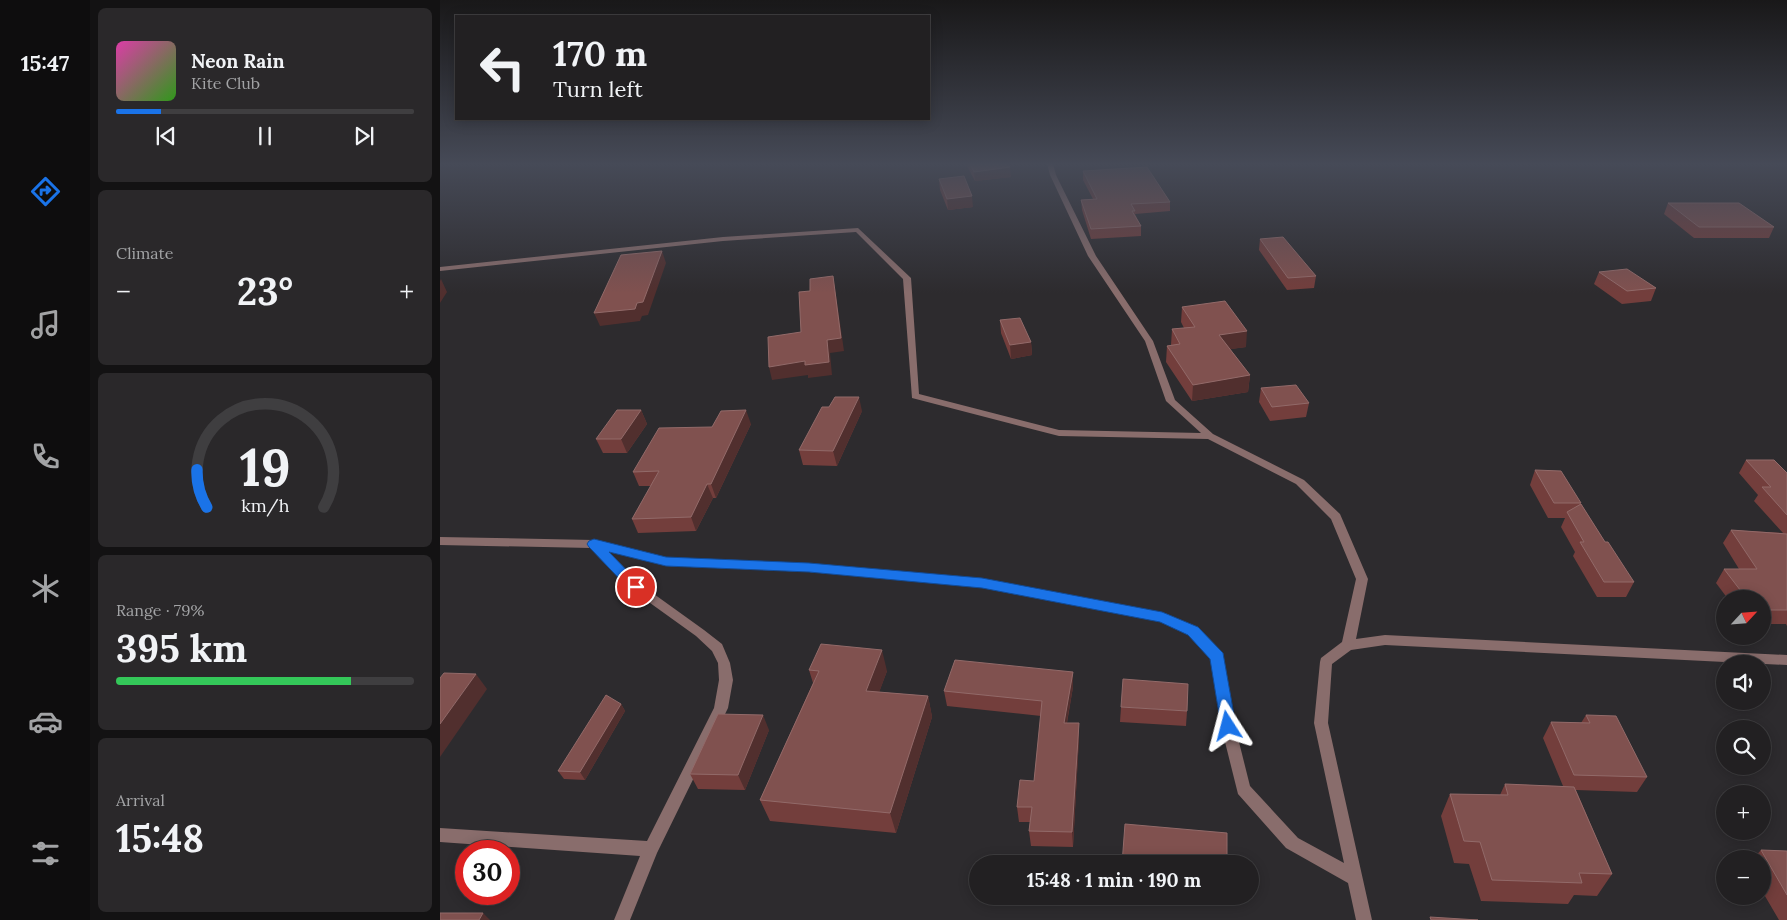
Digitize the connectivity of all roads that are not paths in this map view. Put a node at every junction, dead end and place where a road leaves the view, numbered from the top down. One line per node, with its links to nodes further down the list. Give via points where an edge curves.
1 (1068, 207): 3 (street, via 1092,256 1149,340 1171,401)
2 (440, 269): 3 (street, via 723,239 858,230 907,278 915,396 1059,433)
3 (1210, 436): 6 (street, via 1300,482 1336,518 1362,579)
4 (440, 541): 5 (street)
5 (594, 544): 9 (street, via 636,587 717,648 724,663 726,680 721,708); 10 (street, via 666,562 809,568 982,583 1162,617 1193,631 1218,657 1228,726 1243,789 1292,843)
6 (1348, 645): 7 (street, via 1385,640); 10 (street, via 1326,662 1321,723)
7 (1787, 660)
8 (440, 835): 9 (street)
9 (651, 849): 11 (street)
10 (1356, 879): 12 (street)
11 (622, 920)
12 (1364, 920)

